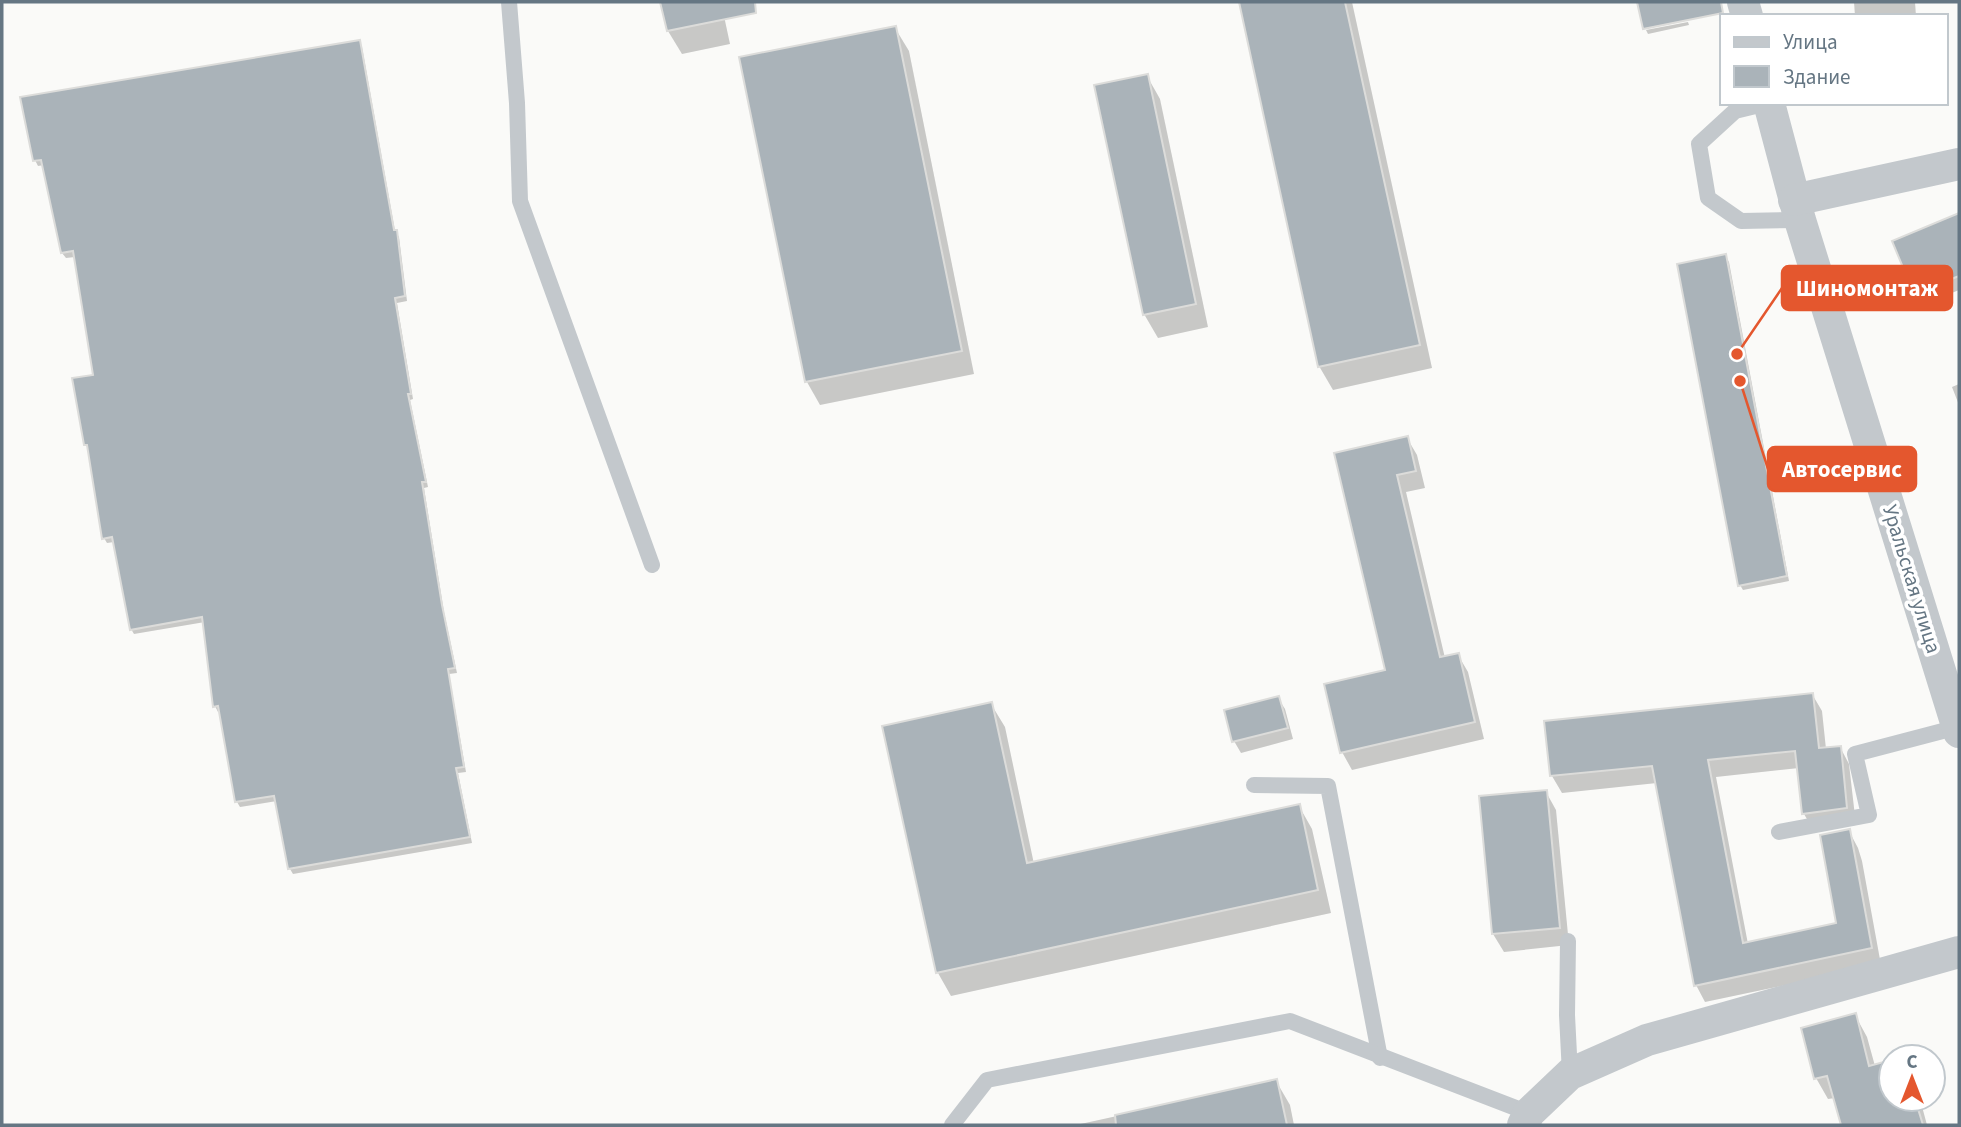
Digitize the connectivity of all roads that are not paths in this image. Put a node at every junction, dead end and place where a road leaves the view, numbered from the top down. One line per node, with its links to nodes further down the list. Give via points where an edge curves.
1 (509, 2): 6 (lane, via 520,201)
2 (1760, 105): 5 (lane, via 1735,111 1699,144 1708,198 1741,222)
3 (1770, 105): 5 (street, Уральская улица)
4 (1959, 164): 5 (street)
5 (1797, 210): 7 (street, Уральская улица)
6 (652, 565)
7 (1959, 730): 9 (lane, via 1855,754 1869,816)
8 (1254, 786): 12 (lane, via 1328,786)
9 (1779, 832)
10 (1568, 941): 13 (lane)
11 (1959, 952): 13 (street, via 1647,1040)
12 (1380, 1058): 14 (lane); 15 (lane, via 1290,1021 987,1080)
13 (1570, 1074): 14 (street)
14 (1526, 1119)
15 (952, 1125)

